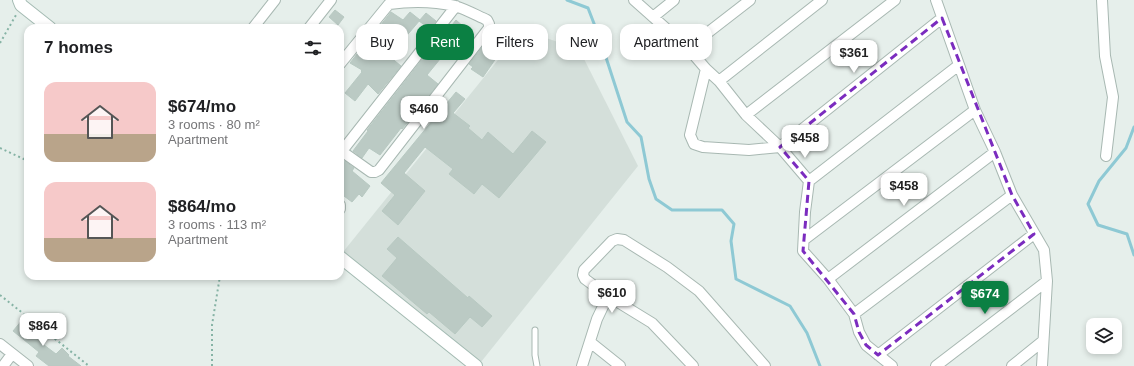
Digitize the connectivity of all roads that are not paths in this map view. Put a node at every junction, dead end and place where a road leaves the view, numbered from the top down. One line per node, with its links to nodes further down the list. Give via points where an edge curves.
1 (275, 0): 15 (street)
2 (331, 0): 16 (street)
3 (634, 0): 12 (street)
4 (674, 0): 12 (street)
5 (750, 0): 18 (street)
6 (822, 0): 23 (street)
7 (895, 0): 25 (street)
8 (936, 0): 13 (street)
9 (1102, 0): 30 (street, via 1105,56 1113,97)
10 (20, 2): 14 (street)
11 (456, 6): 19 (street, via 422,1 389,4); 26 (street); 29 (street, via 487,20 489,28 379,170 371,172)
12 (653, 17): 17 (street)
13 (942, 18): 21 (street); 27 (street)
14 (45, 24)
15 (256, 24)
16 (312, 24)
17 (661, 24)
18 (712, 29)
19 (344, 59)
20 (698, 60): 22 (street)
21 (959, 65): 24 (street); 31 (street)
22 (706, 69): 23 (street); 27 (street, via 690,134 694,144 703,147 749,150)
23 (718, 81): 25 (street)
24 (975, 110): 28 (street); 34 (street)
25 (746, 116): 27 (street)
26 (344, 147)
27 (780, 147): 31 (street)
28 (994, 152): 32 (street); 36 (street)
29 (344, 153)
30 (1106, 156)
31 (809, 181): 34 (street)
32 (1012, 195): 33 (street); 39 (street)
33 (1034, 234): 37 (street, via 1044,250); 45 (street)
34 (805, 239): 36 (street, via 803,251)
35 (344, 260): 48 (street)
36 (828, 279): 39 (street)
37 (1047, 281): 41 (street); 55 (street)
38 (608, 296): 42 (street); 52 (street, via 652,324); 53 (street, via 585,279 584,270 612,241 624,240 699,291)
39 (854, 314): 45 (street, via 866,345)
40 (535, 330): 49 (lane)
41 (1043, 341): 56 (street); 57 (street)
42 (590, 342): 50 (street); 51 (street)
43 (0, 344): 44 (street)
44 (12, 354): 46 (street); 47 (street)
45 (878, 354): 54 (street)
46 (3, 366)
47 (28, 366)
48 (476, 366)
49 (537, 366)
50 (582, 366)
51 (620, 366)
52 (693, 366)
53 (765, 366)
54 (892, 366)
55 (936, 366)
56 (1012, 366)
57 (1042, 366)

